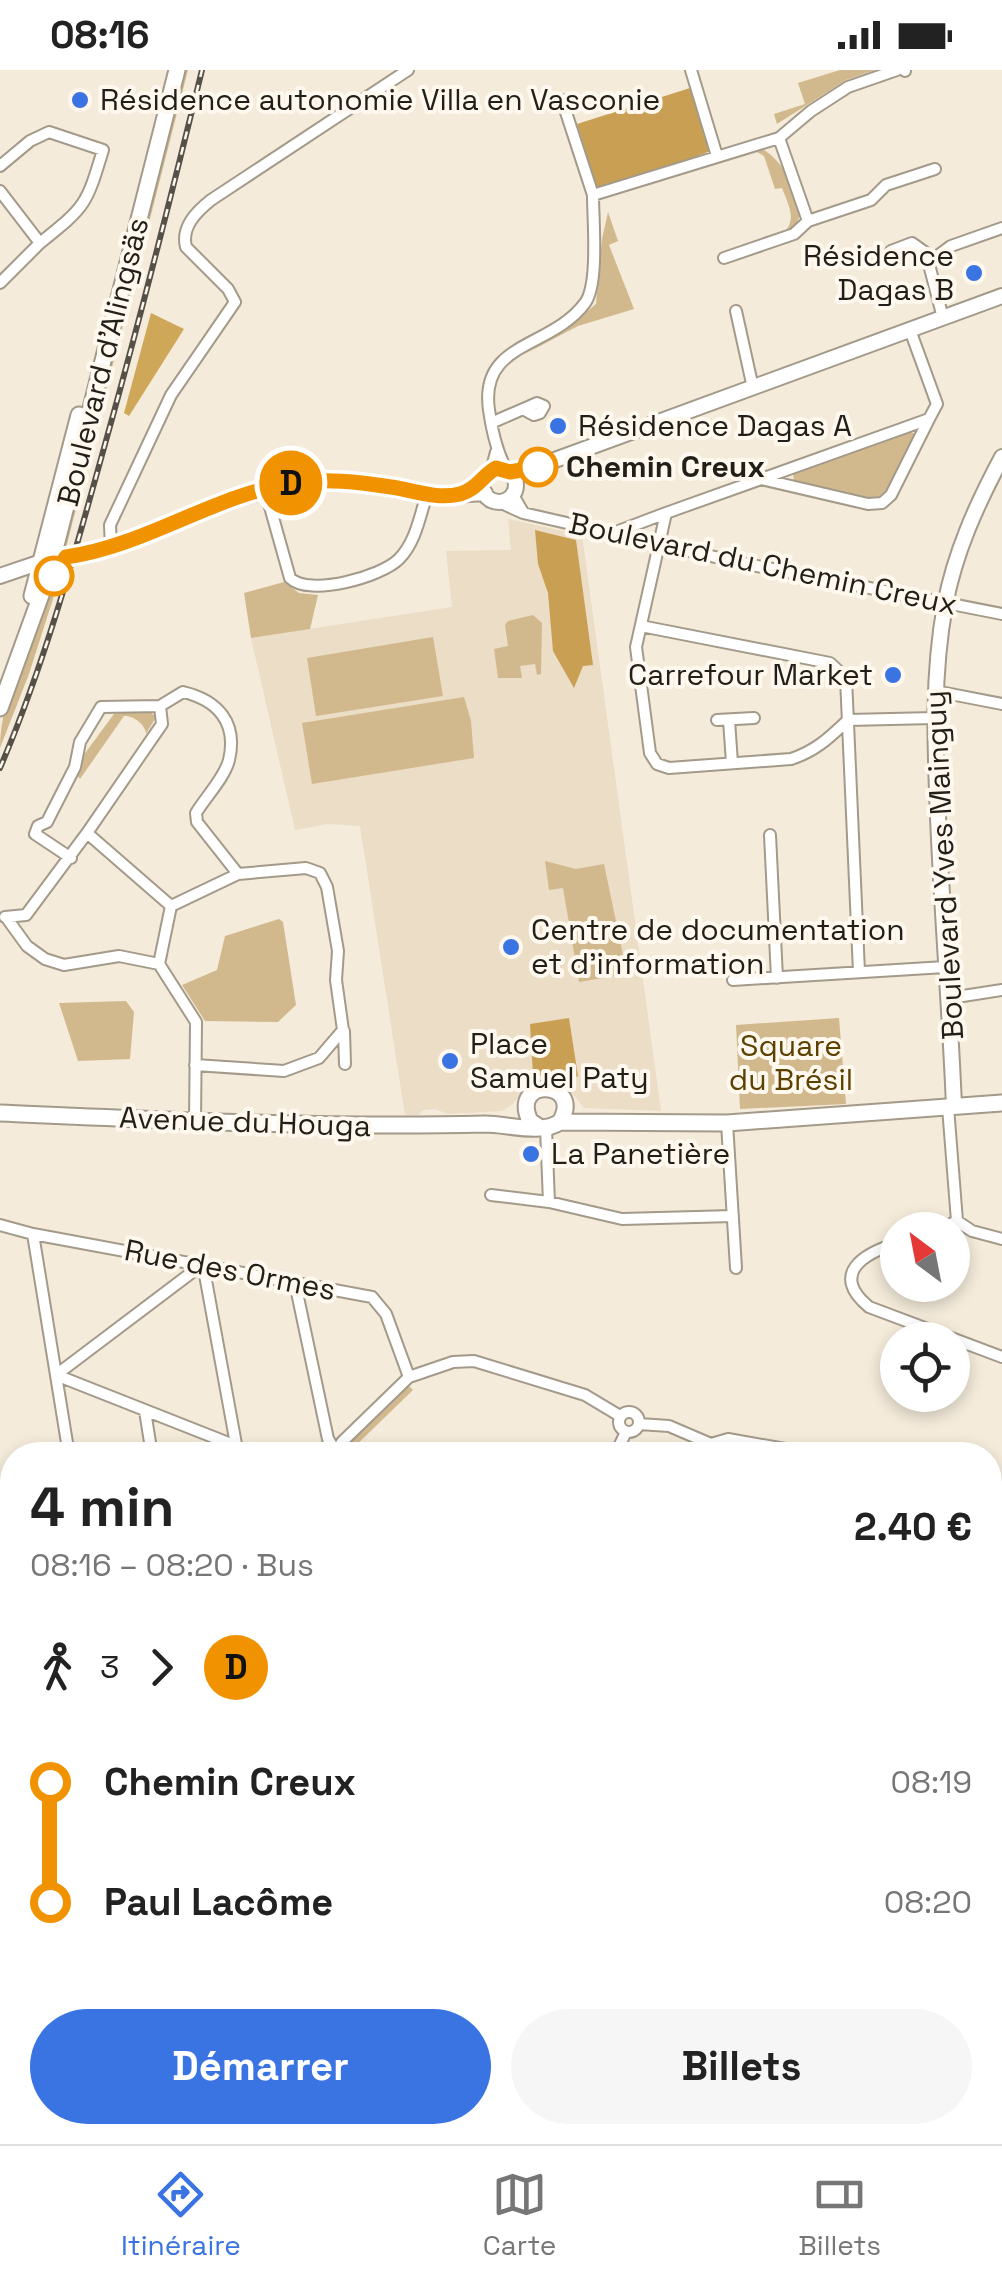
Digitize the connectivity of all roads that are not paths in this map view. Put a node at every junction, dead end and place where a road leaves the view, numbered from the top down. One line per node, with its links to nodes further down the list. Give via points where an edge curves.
1 (174, 70): 36 (main road, Boulevard d'Alingsäs)
2 (408, 70): 35 (street, via 204,206 186,228 188,251 235,302 172,395 110,525)
3 (691, 70): 7 (street)
4 (902, 70): 6 (street, via 848,87)
5 (562, 100): 11 (street)
6 (779, 138): 7 (street); 12 (street)
7 (717, 156): 11 (street)
8 (0, 166): 14 (street, via 50,132 102,150 84,206)
9 (935, 169): 12 (street)
10 (0, 191): 14 (street)
11 (593, 196): 26 (street, via 587,300 563,326 494,368 488,382)
12 (808, 221): 16 (street, via 794,234)
13 (1002, 228): 17 (street, via 952,246)
14 (40, 243): 18 (street)
15 (891, 251): 17 (street, via 912,244 926,253)
16 (724, 258)
17 (928, 264): 21 (street)
18 (0, 283)
19 (1002, 296): 21 (street)
20 (736, 311): 23 (street)
21 (943, 318): 22 (street)
22 (910, 330): 23 (street); 25 (street, via 937,404)
23 (754, 388): 29 (street)
24 (523, 409): 26 (street)
25 (929, 419): 28 (street); 28 (street, via 882,503)
26 (492, 423): 29 (street)
27 (1002, 457): 39 (street, Boulevard Yves Mainguy, via 976,507)
28 (760, 479): 32 (street)
29 (500, 483): 31 (street); 33 (street, Boulevard du Chemin Creux, via 523,513)
30 (264, 489): 31 (street, via 344,481); 31 (street, via 290,578 305,587 383,570 401,558); 35 (street)
31 (427, 494)
32 (666, 513): 33 (street); 34 (street)
33 (615, 533): 34 (street, Boulevard du Chemin Creux)
34 (657, 544): 39 (street, Boulevard du Chemin Creux); 41 (street)
35 (111, 547): 36 (street)
36 (53, 560): 37 (street); 38 (main road, Boulevard d'Alingsäs); 46 (main road, Boulevard d'Alingsäs)
37 (4, 574): 38 (street, via 28,586)
38 (31, 599): 42 (main road, Boulevard d'Alingsäs)
39 (946, 602): 40 (street, Boulevard du Chemin Creux); 43 (street, Boulevard Yves Mainguy)
40 (1002, 614)
41 (641, 626): 49 (street, via 830,663 846,678); 50 (street, via 636,647 656,764)
42 (0, 690)
43 (934, 691): 44 (street); 48 (street, Boulevard Yves Mainguy)
44 (1002, 704)
45 (160, 706): 51 (street, via 162,724); 53 (street, via 101,707 80,742 72,774 35,834); 54 (street, via 182,692 203,696 223,712 229,762 196,813)
46 (0, 708)
47 (754, 718): 50 (street, via 723,720)
48 (934, 718): 49 (street); 58 (street, Boulevard Yves Mainguy)
49 (848, 720): 50 (street, via 809,754); 59 (street)
50 (732, 764)
51 (87, 833): 53 (street); 55 (street)
52 (770, 835): 60 (street)
53 (70, 858): 56 (street, via 26,916)
54 (238, 874): 55 (street); 64 (street, via 306,868 320,874 338,951)
55 (171, 906): 57 (street)
56 (3, 916): 57 (street, via 27,946 64,965 119,956)
57 (159, 964): 66 (street, via 196,1022)
58 (945, 967): 59 (street); 63 (street, Boulevard Yves Mainguy)
59 (860, 972): 60 (street)
60 (777, 978): 61 (street)
61 (733, 980)
62 (1002, 990): 63 (street)
63 (950, 998): 68 (street, Boulevard Yves Mainguy)
64 (344, 1030): 65 (street); 66 (street, via 319,1058 284,1070)
65 (345, 1064)
66 (195, 1065): 71 (street)
67 (1002, 1103): 68 (main road)
68 (951, 1106): 73 (main road); 77 (street)
69 (526, 1109): 72 (main road, via 530,1121); 72 (main road, via 530,1096 548,1088 563,1097); 74 (main road, Avenue du Houga)
70 (0, 1113): 71 (main road, Avenue du Houga)
71 (195, 1122): 74 (main road, Avenue du Houga)
72 (553, 1122): 73 (main road); 74 (main road, Avenue du Houga); 76 (street)
73 (727, 1122): 78 (street)
74 (490, 1124)
75 (491, 1195): 76 (street)
76 (549, 1202): 78 (street, via 622,1219)
77 (956, 1212)
78 (733, 1216): 85 (street)
79 (0, 1225): 81 (street, Rue des Ormes)
80 (970, 1230): 82 (street)
81 (33, 1234): 84 (street, Rue des Ormes); 88 (street)
82 (1002, 1239)
83 (880, 1249): 87 (street, via 855,1264 858,1298)
84 (203, 1264): 86 (street, Rue des Ormes); 88 (street); 97 (street)
85 (736, 1268)
86 (295, 1283): 89 (street, Rue des Ormes, via 378,1301); 98 (street)
87 (1002, 1356)
88 (56, 1375): 90 (street); 94 (street)
89 (410, 1377): 91 (street, via 474,1361 585,1395); 99 (street)
90 (145, 1411): 95 (street); 96 (street)
91 (620, 1416): 92 (street, via 632,1412); 93 (street)
92 (639, 1424): 93 (street); 101 (street, via 669,1426)
93 (626, 1432): 100 (street)
94 (67, 1442)
95 (150, 1442)
96 (218, 1442)
97 (236, 1442)
98 (330, 1442)
99 (348, 1442)
100 (621, 1442)
101 (697, 1442)

